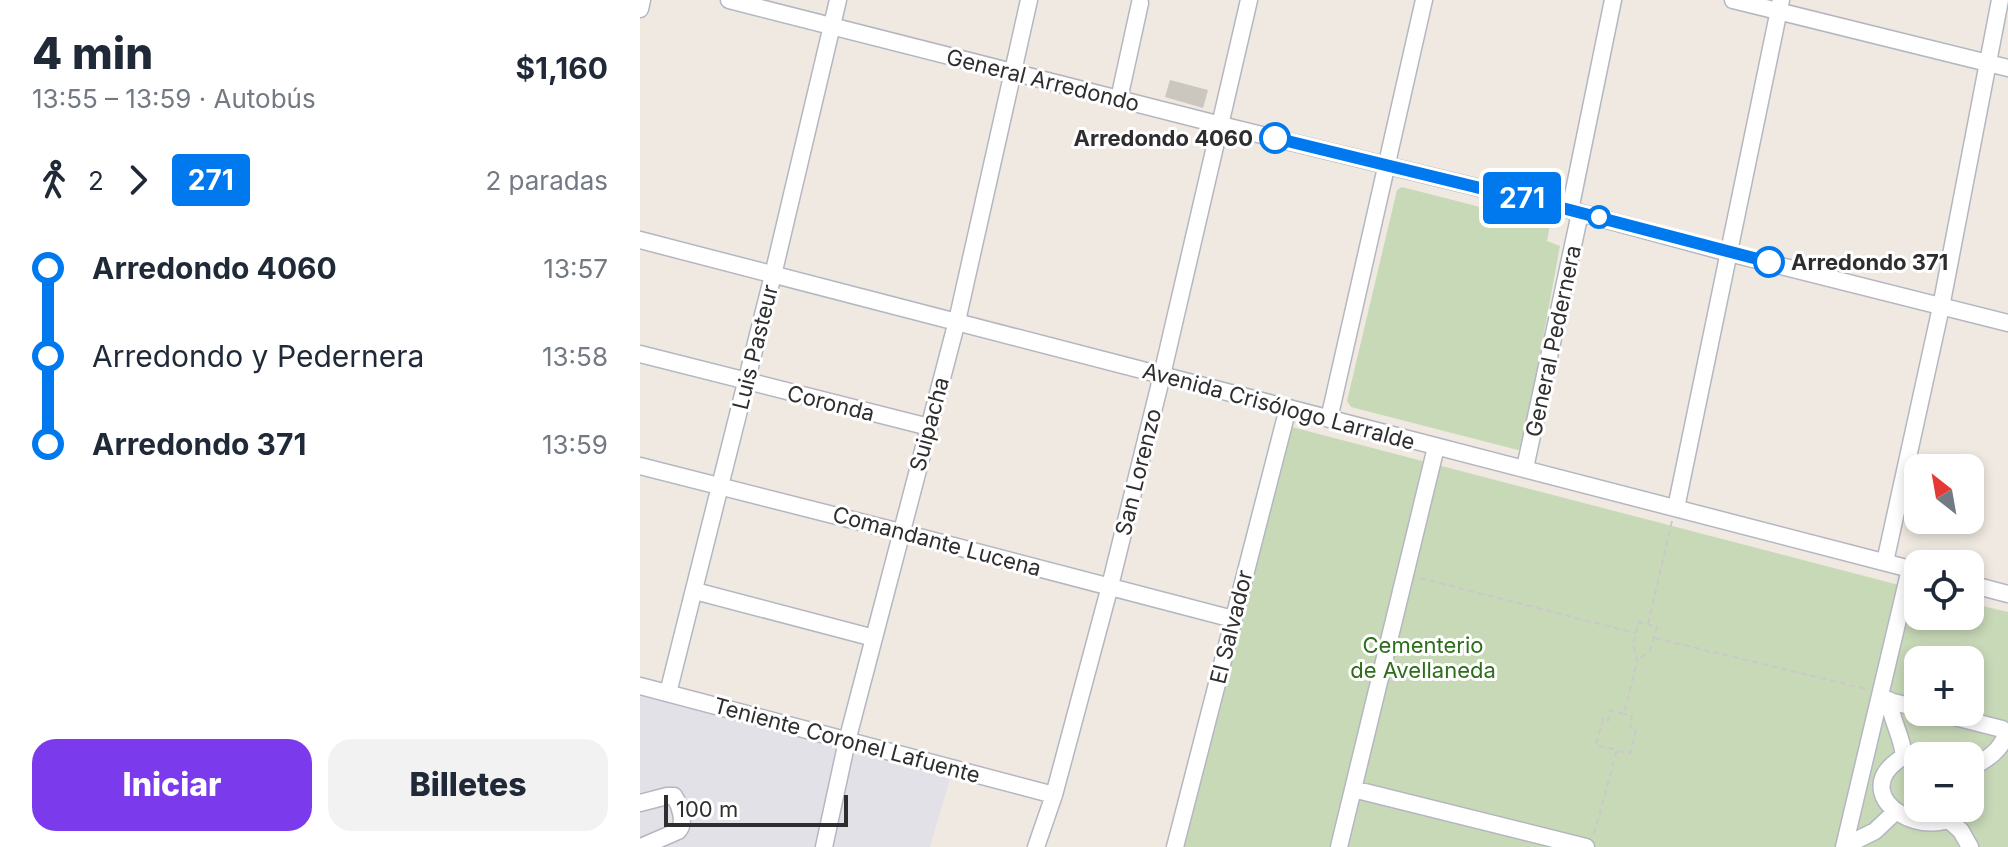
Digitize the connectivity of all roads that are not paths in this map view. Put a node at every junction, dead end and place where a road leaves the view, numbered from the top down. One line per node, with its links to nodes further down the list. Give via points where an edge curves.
1 (642, 0): 12 (street)
2 (729, 0): 13 (street, General Arredondo)
3 (838, 0): 13 (street, Luis Pasteur)
4 (1029, 0): 16 (street, Suipacha)
5 (1249, 0): 18 (street, San Lorenzo)
6 (1424, 0): 19 (street)
7 (1613, 0): 20 (street, General Pedernera)
8 (1733, 0): 11 (street)
9 (2000, 0): 14 (street)
10 (1140, 3): 17 (street)
11 (1780, 6): 14 (street); 22 (street)
12 (640, 9)
13 (832, 25): 16 (street, General Arredondo); 23 (street, Luis Pasteur)
14 (1987, 62): 15 (street); 24 (street)
15 (2008, 68)
16 (1012, 72): 17 (street, General Arredondo); 25 (street, Suipacha)
17 (1119, 99): 18 (street, General Arredondo)
18 (1221, 125): 19 (street, General Arredondo); 28 (street, San Lorenzo)
19 (1387, 165): 20 (street, General Arredondo); 31 (street)
20 (1575, 212): 22 (street, General Arredondo); 35 (street, General Pedernera)
21 (640, 240): 23 (street, Avenida Crisólogo Larralde)
22 (1729, 253): 24 (street, General Arredondo); 37 (street)
23 (773, 275): 25 (street, Avenida Crisólogo Larralde); 29 (street, Luis Pasteur)
24 (1941, 307): 26 (street, General Arredondo); 39 (street)
25 (957, 321): 28 (street, Avenida Crisólogo Larralde); 32 (street, Suipacha)
26 (2008, 323)
27 (640, 354): 29 (street, Coronda)
28 (1162, 375): 30 (street, Avenida Crisólogo Larralde); 41 (street, San Lorenzo)
29 (746, 381): 32 (street, Coronda); 36 (street, Luis Pasteur)
30 (1288, 408): 31 (street, Avenida Crisólogo Larralde); 46 (street, El Salvador)
31 (1329, 419): 33 (street, Avenida Crisólogo Larralde)
32 (929, 427): 38 (street, Suipacha)
33 (1436, 447): 35 (street, Avenida Crisólogo Larralde); 58 (street)
34 (640, 466): 36 (street, Comandante Lucena)
35 (1525, 468): 37 (street, Avenida Crisólogo Larralde)
36 (720, 486): 38 (street, Comandante Lucena); 44 (street, Luis Pasteur)
37 (1676, 508): 39 (street, Avenida Crisólogo Larralde)
38 (900, 532): 41 (street, Comandante Lucena); 47 (street, Suipacha)
39 (1885, 562): 40 (street, Avenida Crisólogo Larralde)
40 (1904, 567)
41 (1110, 586): 46 (street, Comandante Lucena); 59 (street, San Lorenzo)
42 (1904, 587): 50 (street)
43 (1984, 588): 45 (street)
44 (695, 591): 47 (street); 49 (street, Luis Pasteur)
45 (2008, 594)
46 (1233, 619): 71 (street, El Salvador)
47 (874, 638): 53 (street, Suipacha)
48 (640, 686): 49 (street, Teniente Coronel Lafuente)
49 (668, 693): 53 (street, Teniente Coronel Lafuente)
50 (1882, 697): 51 (street); 54 (street); 56 (street)
51 (1904, 704)
52 (1984, 724): 55 (street, via 2006,733 2000,747)
53 (847, 741): 59 (street, Teniente Coronel Lafuente); 69 (street, Suipacha)
54 (1904, 756): 57 (street)
55 (1984, 759)
56 (1861, 773): 57 (street); 67 (street)
57 (1883, 779): 61 (street, via 1882,791)
58 (1353, 789): 66 (street); 72 (street)
59 (1054, 795): 70 (street, San Lorenzo)
60 (640, 803): 68 (street, via 674,796 682,822 678,831)
61 (1894, 813): 62 (street); 67 (street)
62 (1904, 819)
63 (1909, 822): 64 (street)
64 (1941, 822)
65 (1951, 822): 73 (street)
66 (1590, 840)
67 (1852, 844)
68 (641, 847)
69 (824, 847)
70 (1036, 847)
71 (1175, 847)
72 (1339, 847)
73 (1970, 847)

